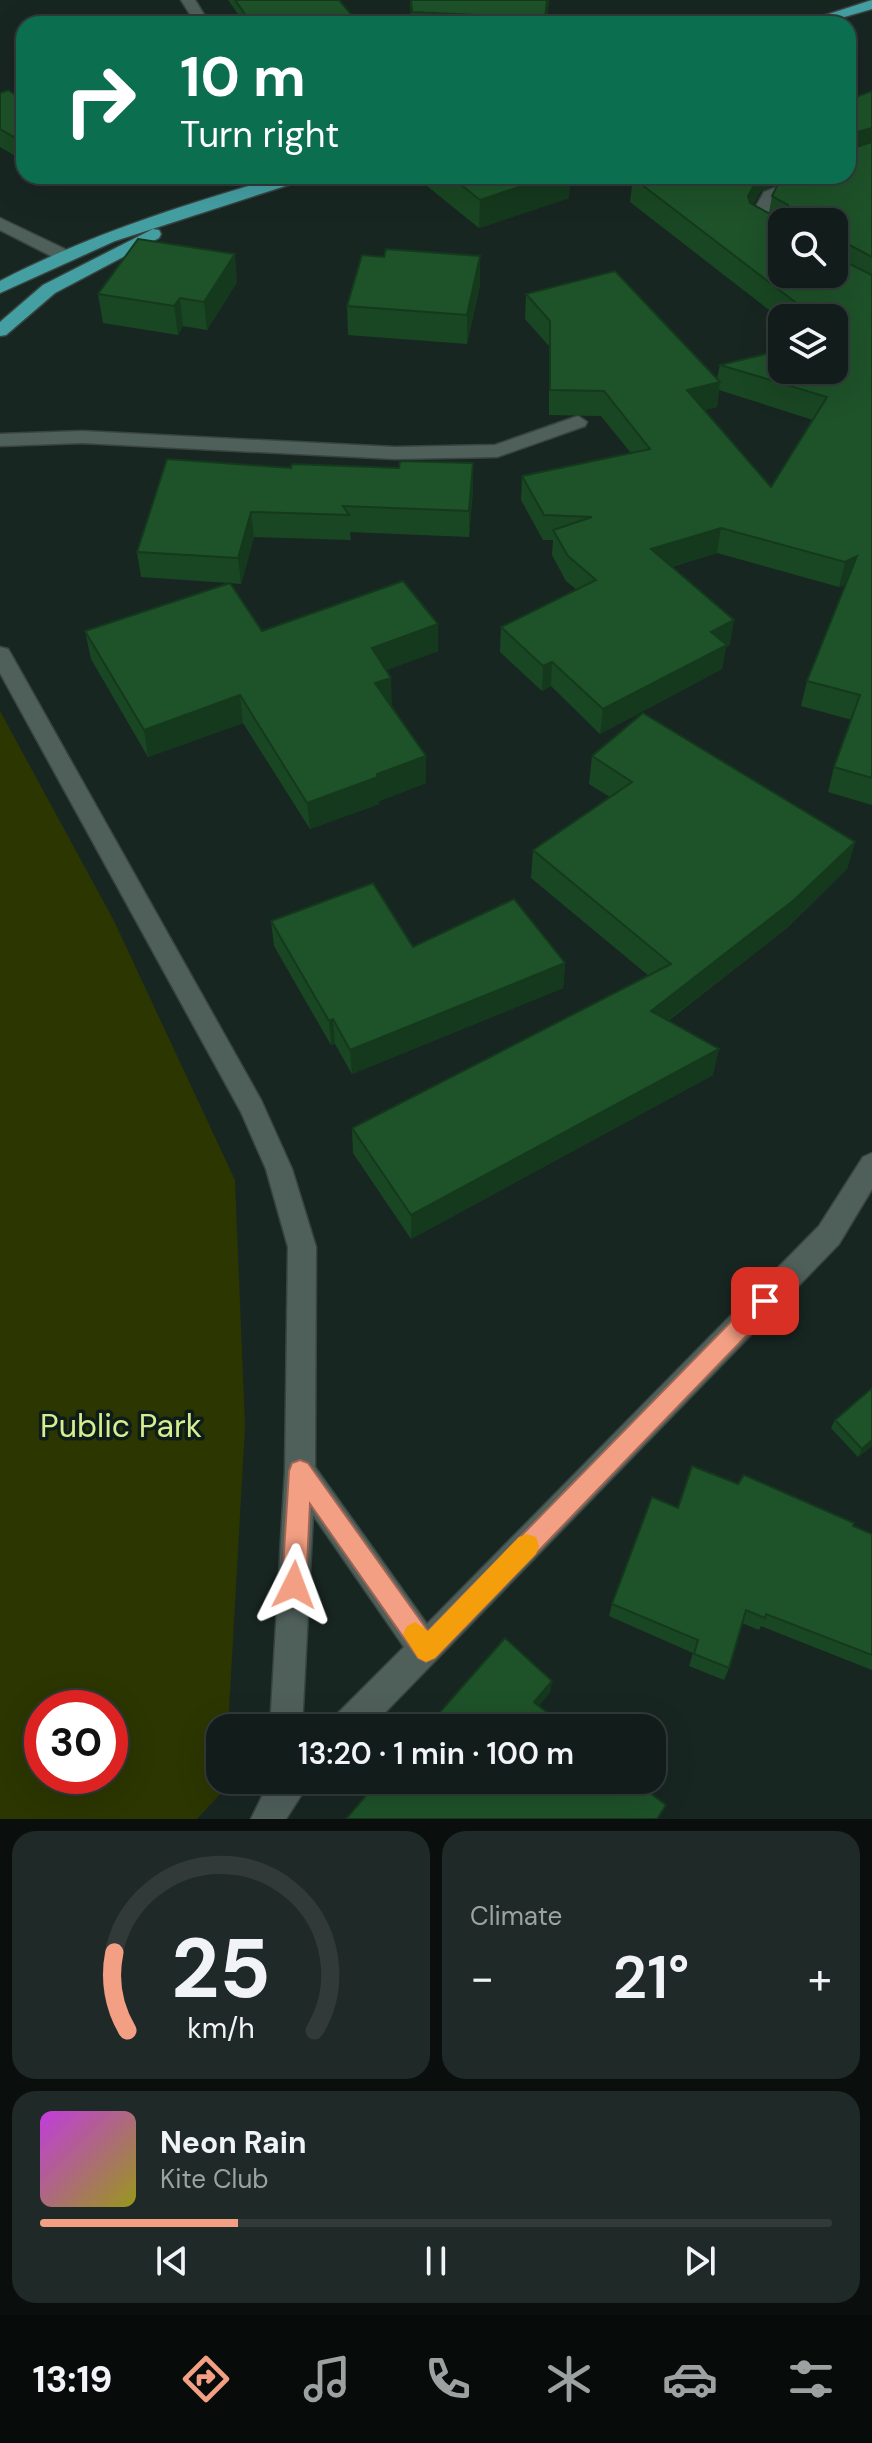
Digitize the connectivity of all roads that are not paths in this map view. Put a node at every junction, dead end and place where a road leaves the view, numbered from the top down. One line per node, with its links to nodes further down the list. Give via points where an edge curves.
1 (872, 4): 2 (main road)
2 (832, 16)
3 (273, 184): 5 (main road)
4 (800, 184): 7 (street, via 770,195 755,222)
5 (227, 197): 8 (main road); 10 (main road, via 82,268)
6 (0, 223): 8 (street)
7 (768, 230)
8 (63, 255): 9 (main road)
9 (0, 288)
10 (0, 331)
11 (578, 422): 12 (street, via 497,451 395,453 82,437)
12 (0, 440)
13 (0, 654): 15 (street, via 252,1108 279,1169 302,1247)
14 (872, 1165): 16 (street, via 829,1235)
15 (300, 1471): 16 (street); 17 (street)
16 (426, 1650): 18 (street)
17 (287, 1714)
18 (361, 1714)

